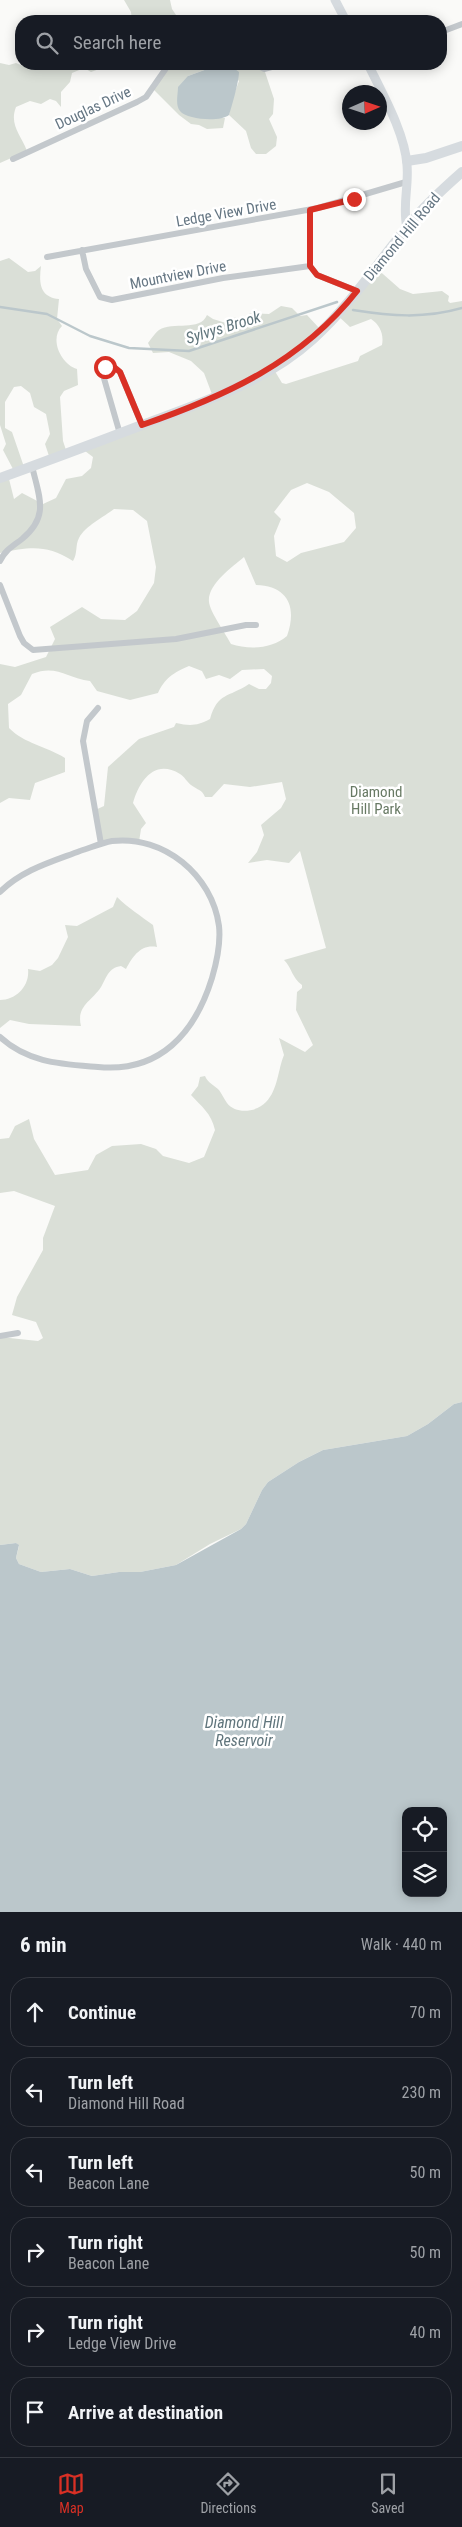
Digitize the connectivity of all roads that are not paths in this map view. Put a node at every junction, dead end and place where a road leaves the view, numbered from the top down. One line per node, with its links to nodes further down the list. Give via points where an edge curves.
1 (335, 0): 2 (street)
2 (343, 15)
3 (462, 24): 4 (street)
4 (447, 30)
5 (165, 70): 8 (street, Douglas Drive, via 146,97)
6 (371, 70): 9 (street, via 402,140)
7 (462, 146): 9 (main road)
8 (14, 159)
9 (407, 161): 11 (street)
10 (462, 172): 13 (main road, Diamond Hill Road)
11 (406, 182): 12 (street, Ledge View Drive); 13 (street, via 404,213)
12 (310, 210): 14 (street, Ledge View Drive); 16 (street)
13 (407, 228): 17 (main road, Diamond Hill Road)
14 (82, 250): 15 (street, Ledge View Drive); 16 (street, Mountview Drive, via 93,286 100,297 112,300 223,278)
15 (47, 257)
16 (310, 266): 17 (street, via 317,275)
17 (357, 291): 18 (main road, Diamond Hill Road, via 313,339 268,370 206,401)
18 (142, 425): 19 (main road, Diamond Hill Road); 19 (street, via 120,372 114,367 105,367 103,375)
19 (120, 434): 20 (main road, Diamond Hill Road)
20 (32, 466): 21 (main road, Diamond Hill Road); 22 (street, via 41,509 38,520 24,537 4,552)
21 (0, 478)
22 (0, 561)
23 (0, 585): 24 (street, via 20,636 33,650 176,639)
24 (256, 625)
25 (98, 708): 26 (street, via 87,721 83,742)
26 (101, 844): 27 (street, via 30,870); 28 (street, via 140,842 166,851 188,867 206,888 216,914 219,941 215,968 202,1005 189,1028 171,1047 148,1060 122,1067 40,1060 14,1048)
27 (0, 892)
28 (0, 1037)
29 (18, 1333): 30 (street)
30 (0, 1336)

